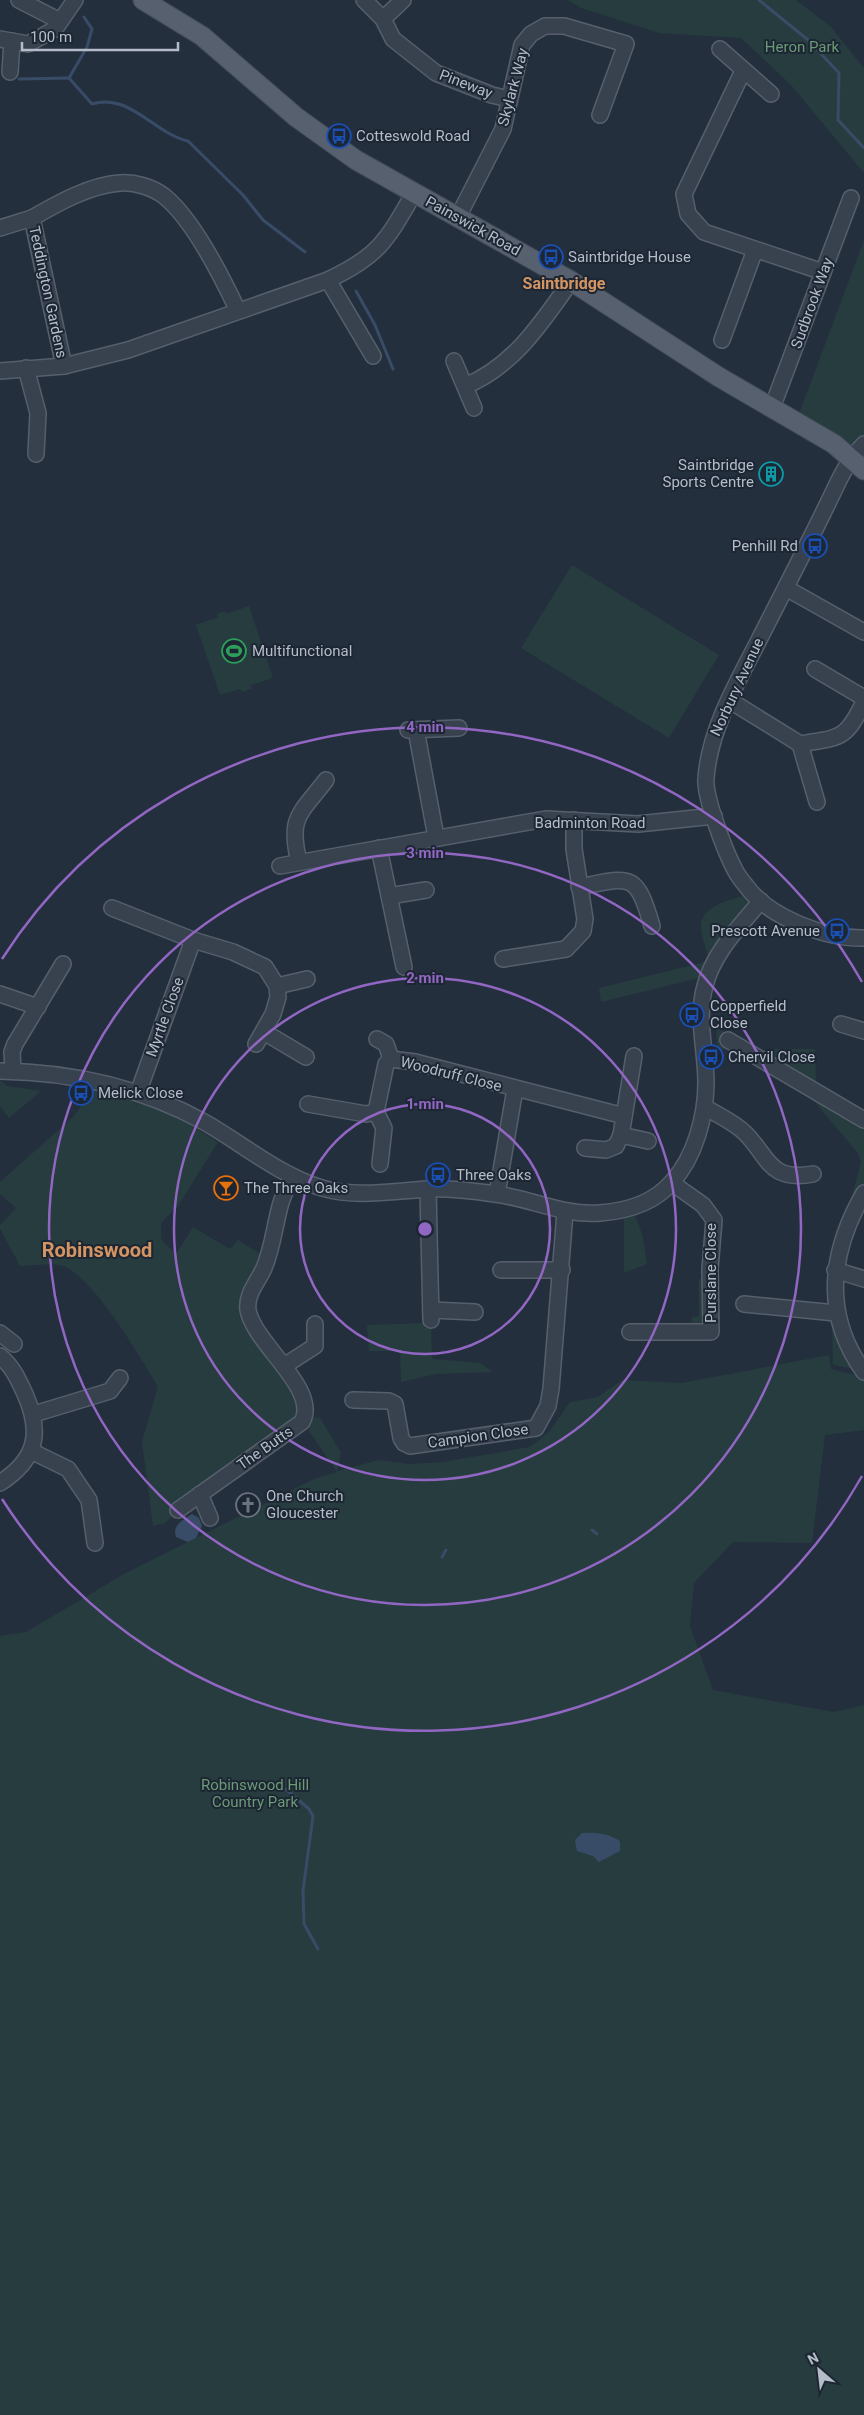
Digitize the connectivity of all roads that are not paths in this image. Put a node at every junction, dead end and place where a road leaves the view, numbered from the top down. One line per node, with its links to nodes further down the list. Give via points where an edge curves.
1 (19, 0): 7 (street)
2 (76, 0): 7 (street)
3 (143, 0): 15 (main road, Painswick Road, via 202,36 296,117 338,148)
4 (364, 0): 6 (street, Pineway)
5 (404, 0): 6 (street)
6 (383, 19): 13 (street, Pineway, via 393,39 436,73 492,95)
7 (60, 21): 8 (street, via 55,29 28,44)
8 (6, 40): 11 (street)
9 (720, 49): 10 (street)
10 (744, 71): 12 (street); 20 (street, via 684,194 688,214 704,232)
11 (10, 72)
12 (771, 94)
13 (509, 98): 14 (street, Skylark Way, via 522,45 531,34 545,26 564,26 628,39); 17 (street, Skylark Way, via 503,129)
14 (600, 115)
15 (414, 193): 17 (main road, Painswick Road); 22 (street, via 379,248 358,265)
16 (845, 202): 21 (street, Sudbrook Way)
17 (458, 217): 23 (main road, Painswick Road)
18 (32, 218): 19 (street, Teddington Gardens); 24 (street, Teddington Gardens, via 98,187 120,183 150,188 163,195 193,230); 28 (street, Teddington Gardens)
19 (0, 228)
20 (755, 250): 21 (street); 25 (street)
21 (823, 272): 33 (street, Sudbrook Way)
22 (328, 280): 24 (street); 26 (street)
23 (571, 281): 31 (street, via 543,322 516,351 490,374); 33 (main road, Painswick Road)
24 (238, 311): 28 (street, via 128,350)
25 (722, 341)
26 (373, 356)
27 (454, 361): 31 (street)
28 (64, 366): 29 (street)
29 (26, 368): 30 (street); 35 (street, via 38,413)
30 (0, 371)
31 (465, 386): 32 (street)
32 (474, 408)
33 (772, 408): 36 (main road, Painswick Road, via 834,444)
34 (864, 444): 36 (street, Norbury Avenue)
35 (36, 454)
36 (858, 464): 37 (street, Norbury Avenue)
37 (786, 588): 38 (street); 41 (street, Norbury Avenue)
38 (864, 632)
39 (815, 668): 40 (street)
40 (864, 698)
41 (729, 700): 44 (street); 47 (street, Norbury Avenue, via 712,742 705,781)
42 (864, 702): 44 (street, via 848,732 838,738)
43 (459, 728): 49 (street, via 411,730)
44 (800, 744): 46 (street)
45 (326, 780): 51 (street, via 294,826)
46 (817, 802)
47 (714, 816): 48 (street, Badminton Road, via 638,824); 56 (street, Norbury Avenue, via 734,869)
48 (574, 820): 49 (street, Badminton Road, via 546,819); 53 (street)
49 (436, 837): 50 (street, Badminton Road)
50 (378, 848): 51 (street, Badminton Road); 55 (street)
51 (299, 862): 52 (street, Badminton Road)
52 (280, 866)
53 (579, 887): 58 (street, via 618,880 629,882 640,890); 61 (street, via 585,919 583,931 574,942 566,949)
54 (426, 890): 55 (street)
55 (389, 896): 63 (street)
56 (761, 901): 59 (street, Norbury Avenue, via 810,929 842,937); 79 (street, via 718,955 704,988)
57 (113, 909): 60 (street)
58 (652, 926)
59 (864, 938)
60 (193, 940): 65 (street, via 265,967); 77 (street, Myrtle Close)
61 (504, 959)
62 (63, 964): 67 (street)
63 (404, 967)
64 (307, 979): 65 (street)
65 (277, 986): 73 (street, via 278,997 273,1014 260,1038)
66 (0, 994): 67 (street)
67 (38, 1007): 75 (street, via 15,1044)
68 (841, 1024): 69 (street)
69 (864, 1031)
70 (377, 1040): 74 (street, via 386,1044)
71 (728, 1040): 82 (street)
72 (634, 1056): 81 (street)
73 (306, 1057)
74 (391, 1059): 76 (street, Woodruff Close, via 415,1062); 80 (street, Woodruff Close, via 386,1064)
75 (7, 1071): 77 (street, via 71,1077)
76 (515, 1089): 81 (street, Woodruff Close); 91 (street, Woodruff Close)
77 (138, 1094): 88 (street, via 206,1123)
78 (308, 1104): 80 (street, via 366,1114)
79 (705, 1107): 87 (street, via 744,1132 770,1166 795,1177); 89 (street, via 695,1143)
80 (376, 1112): 86 (street, via 384,1128)
81 (624, 1116): 83 (street)
82 (864, 1120)
83 (621, 1135): 84 (street); 85 (street, via 616,1146 606,1150)
84 (648, 1141)
85 (585, 1148)
86 (380, 1164)
87 (812, 1174)
88 (292, 1177): 90 (street, via 347,1192); 104 (street, The Butts, via 276,1212 264,1266 248,1299 248,1310 259,1334)
89 (672, 1183): 93 (street, via 649,1203 599,1214); 102 (street, Purslane Close, via 703,1204 714,1220 710,1269 711,1332)
90 (428, 1189): 91 (street); 99 (street, via 431,1315)
91 (497, 1194): 93 (street)
92 (862, 1200): 96 (street, via 849,1220)
93 (565, 1212): 95 (street, Campion Close)
94 (501, 1270): 95 (street)
95 (562, 1270): 107 (street, Campion Close, via 551,1389 548,1406 536,1428 410,1446 401,1438 395,1404)
96 (835, 1270): 97 (street); 100 (street)
97 (864, 1279)
98 (744, 1304): 100 (street)
99 (475, 1312)
100 (836, 1313): 105 (street, via 848,1348)
101 (315, 1324): 104 (street, via 315,1346)
102 (630, 1332)
103 (0, 1356): 108 (street, via 12,1367)
104 (284, 1366): 111 (street, The Butts, via 306,1407 302,1422)
105 (864, 1372)
106 (120, 1378): 108 (street, via 110,1392)
107 (353, 1400)
108 (34, 1414): 109 (street, via 36,1433)
109 (31, 1451): 110 (street, via 24,1464); 114 (street, via 68,1469 89,1500)
110 (0, 1483)
111 (200, 1494): 112 (street, The Butts); 113 (street)
112 (178, 1510)
113 (210, 1518)
114 (95, 1544)

